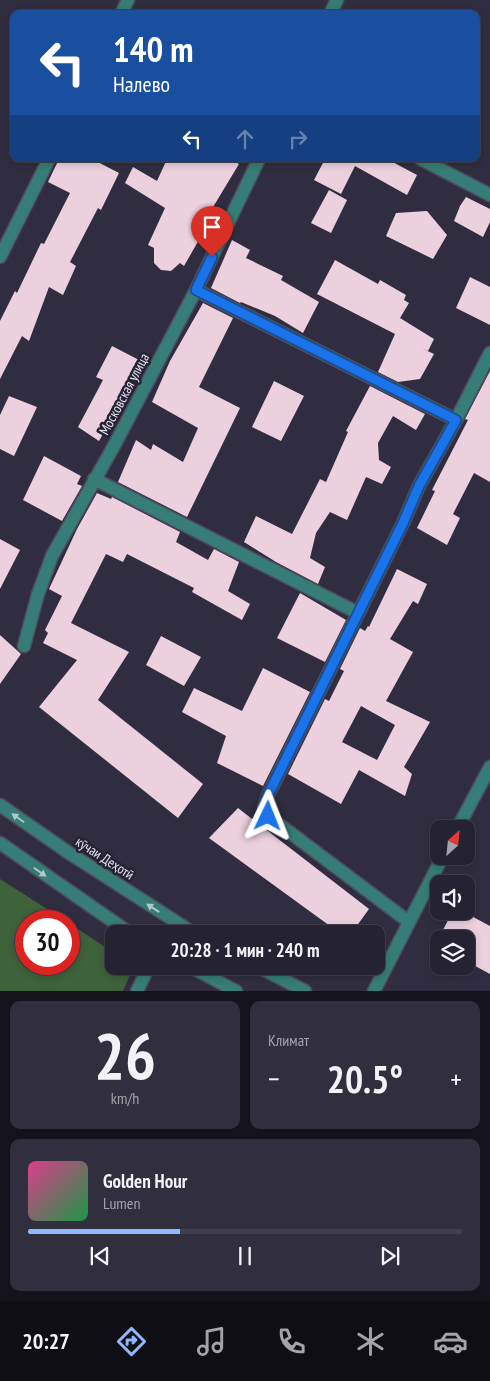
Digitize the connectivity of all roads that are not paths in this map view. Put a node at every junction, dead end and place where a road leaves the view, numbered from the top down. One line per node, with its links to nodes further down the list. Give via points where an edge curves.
1 (48, 162): 5 (street)
2 (258, 162): 6 (street, Московская улица)
3 (427, 162): 4 (street)
4 (490, 195)
5 (0, 257)
6 (196, 290): 8 (street); 9 (street, Московская улица)
7 (490, 353): 8 (street)
8 (456, 420): 10 (street, via 419,486)
9 (94, 479): 10 (street); 11 (street, Московская улица, via 52,556)
10 (358, 613): 17 (street, via 264,807 268,816)
11 (24, 646)
12 (490, 767): 14 (street)
13 (0, 805): 19 (street, кӯчаи Деҳотӣ, one-way to 13)
14 (462, 820)
15 (0, 844): 18 (street, one-way to 18)
16 (438, 865): 17 (street)
17 (409, 922): 26 (street)
18 (117, 925)
19 (181, 925)
20 (144, 975): 23 (street)
21 (206, 975): 24 (street)
22 (274, 975): 25 (street)
23 (137, 991)
24 (236, 991)
25 (305, 991)
26 (374, 991)

